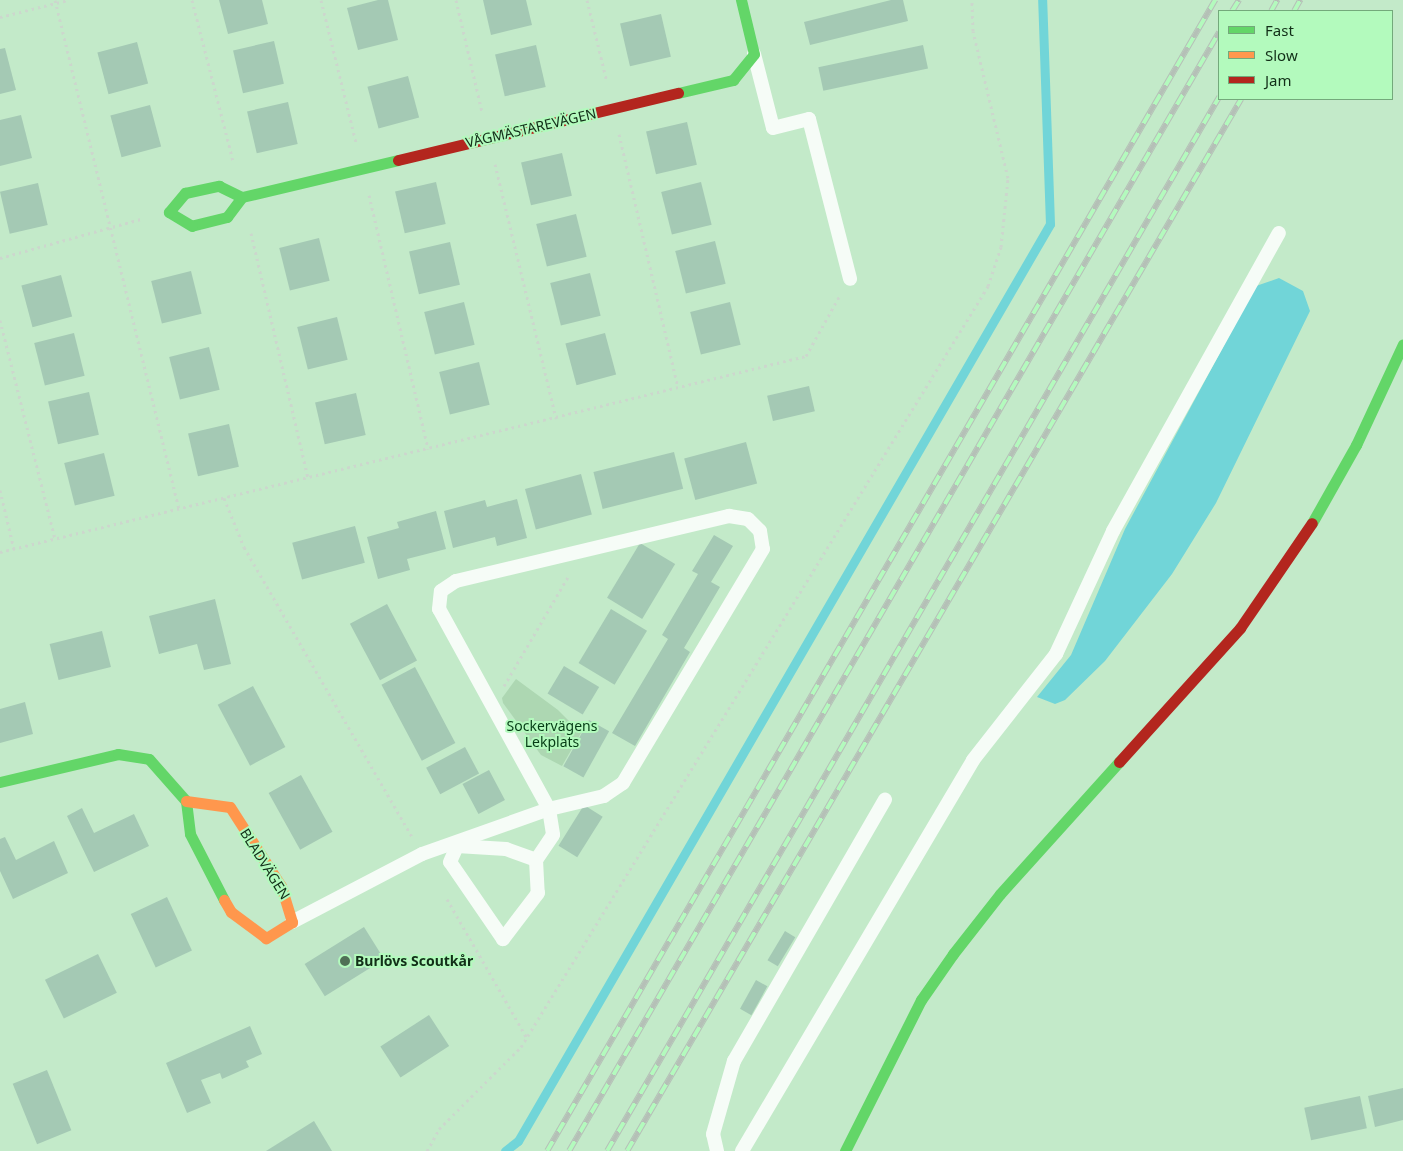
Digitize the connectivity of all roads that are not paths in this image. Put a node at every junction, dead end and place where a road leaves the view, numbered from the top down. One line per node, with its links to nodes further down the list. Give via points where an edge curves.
1 (741, 0): 2 (main road)
2 (754, 54): 3 (main road, VÅGMÄSTAREVÄGEN, via 733,80); 5 (lane, via 773,128 808,119)
3 (242, 197): 3 (main road, via 220,186 185,193 169,212 192,226 227,217)
4 (1279, 233): 14 (lane, via 1113,530 1056,654 973,760)
5 (850, 279)
6 (1403, 344): 15 (main road, via 1356,445 1302,540 1240,628 1000,894 953,954 921,1000)
7 (0, 782): 9 (main road, via 118,754 149,759)
8 (885, 799): 13 (lane, via 734,1061 713,1134)
9 (186, 801): 12 (main road, BLADVÄGEN, via 210,801 230,808 281,886 290,904); 12 (main road, via 190,834 231,912 266,938)
10 (549, 809): 10 (lane, via 604,796 623,784 763,549 760,531 748,519 729,516 585,548 456,581 441,591 440,609); 11 (lane, via 553,835); 12 (lane, via 422,854)
11 (536, 860): 11 (lane, via 538,893 503,938 450,862 457,846 506,849)
12 (292, 922)
13 (717, 1151)
14 (742, 1151)
15 (845, 1151)

